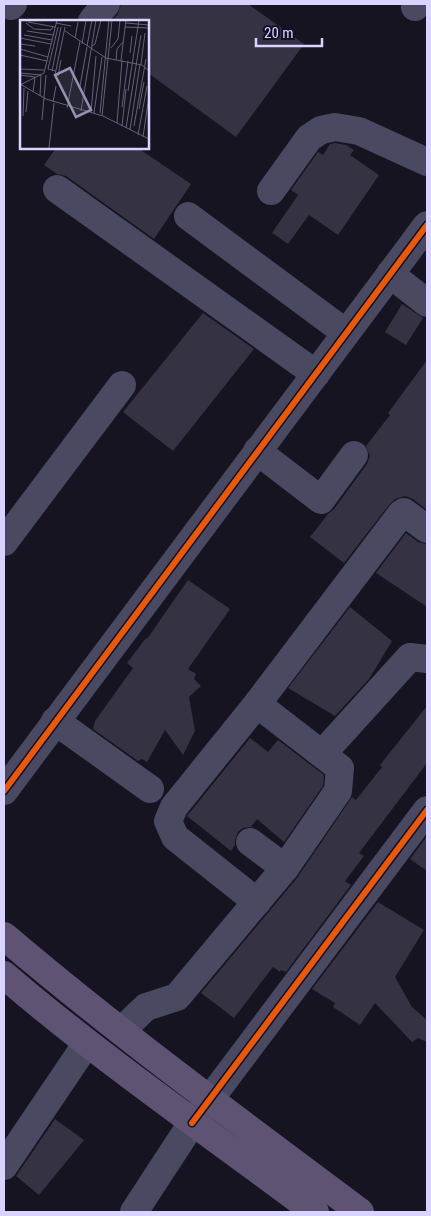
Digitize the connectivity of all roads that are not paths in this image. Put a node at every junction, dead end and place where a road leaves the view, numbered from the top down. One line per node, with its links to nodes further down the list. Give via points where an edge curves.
1 (106, 4): 2 (street)
2 (93, 20)
3 (427, 162): 5 (street, via 359,131 335,127 309,138)
4 (57, 189): 11 (street)
5 (271, 192)
6 (188, 216): 10 (street)
7 (427, 224): 8 (street)
8 (390, 274): 9 (street); 10 (street)
9 (427, 303)
10 (346, 333): 11 (street)
11 (316, 374): 13 (street)
12 (122, 385): 16 (street)
13 (257, 451): 14 (street, via 320,500); 19 (street)
14 (354, 456)
15 (427, 529): 18 (street, via 408,514 401,514)
16 (4, 542)
17 (427, 659): 20 (street, via 410,656)
18 (257, 704): 20 (street); 26 (street, via 174,807 168,821 175,837)
19 (56, 722): 21 (street); 22 (street)
20 (322, 754): 25 (street, via 340,768 338,791)
21 (150, 789)
22 (4, 791)
23 (427, 810): 31 (street)
24 (250, 842): 25 (street)
25 (285, 868): 26 (street)
26 (257, 902): 29 (street, via 177,997 146,1007)
27 (4, 936): 29 (main road)
28 (6, 983): 30 (main road)
29 (121, 1031): 31 (main road)
30 (88, 1043): 32 (main road); 33 (street)
31 (210, 1100): 32 (street); 36 (main road)
32 (192, 1123): 34 (street); 35 (main road)
33 (4, 1166)
34 (134, 1212)
35 (315, 1212)
36 (360, 1212)

